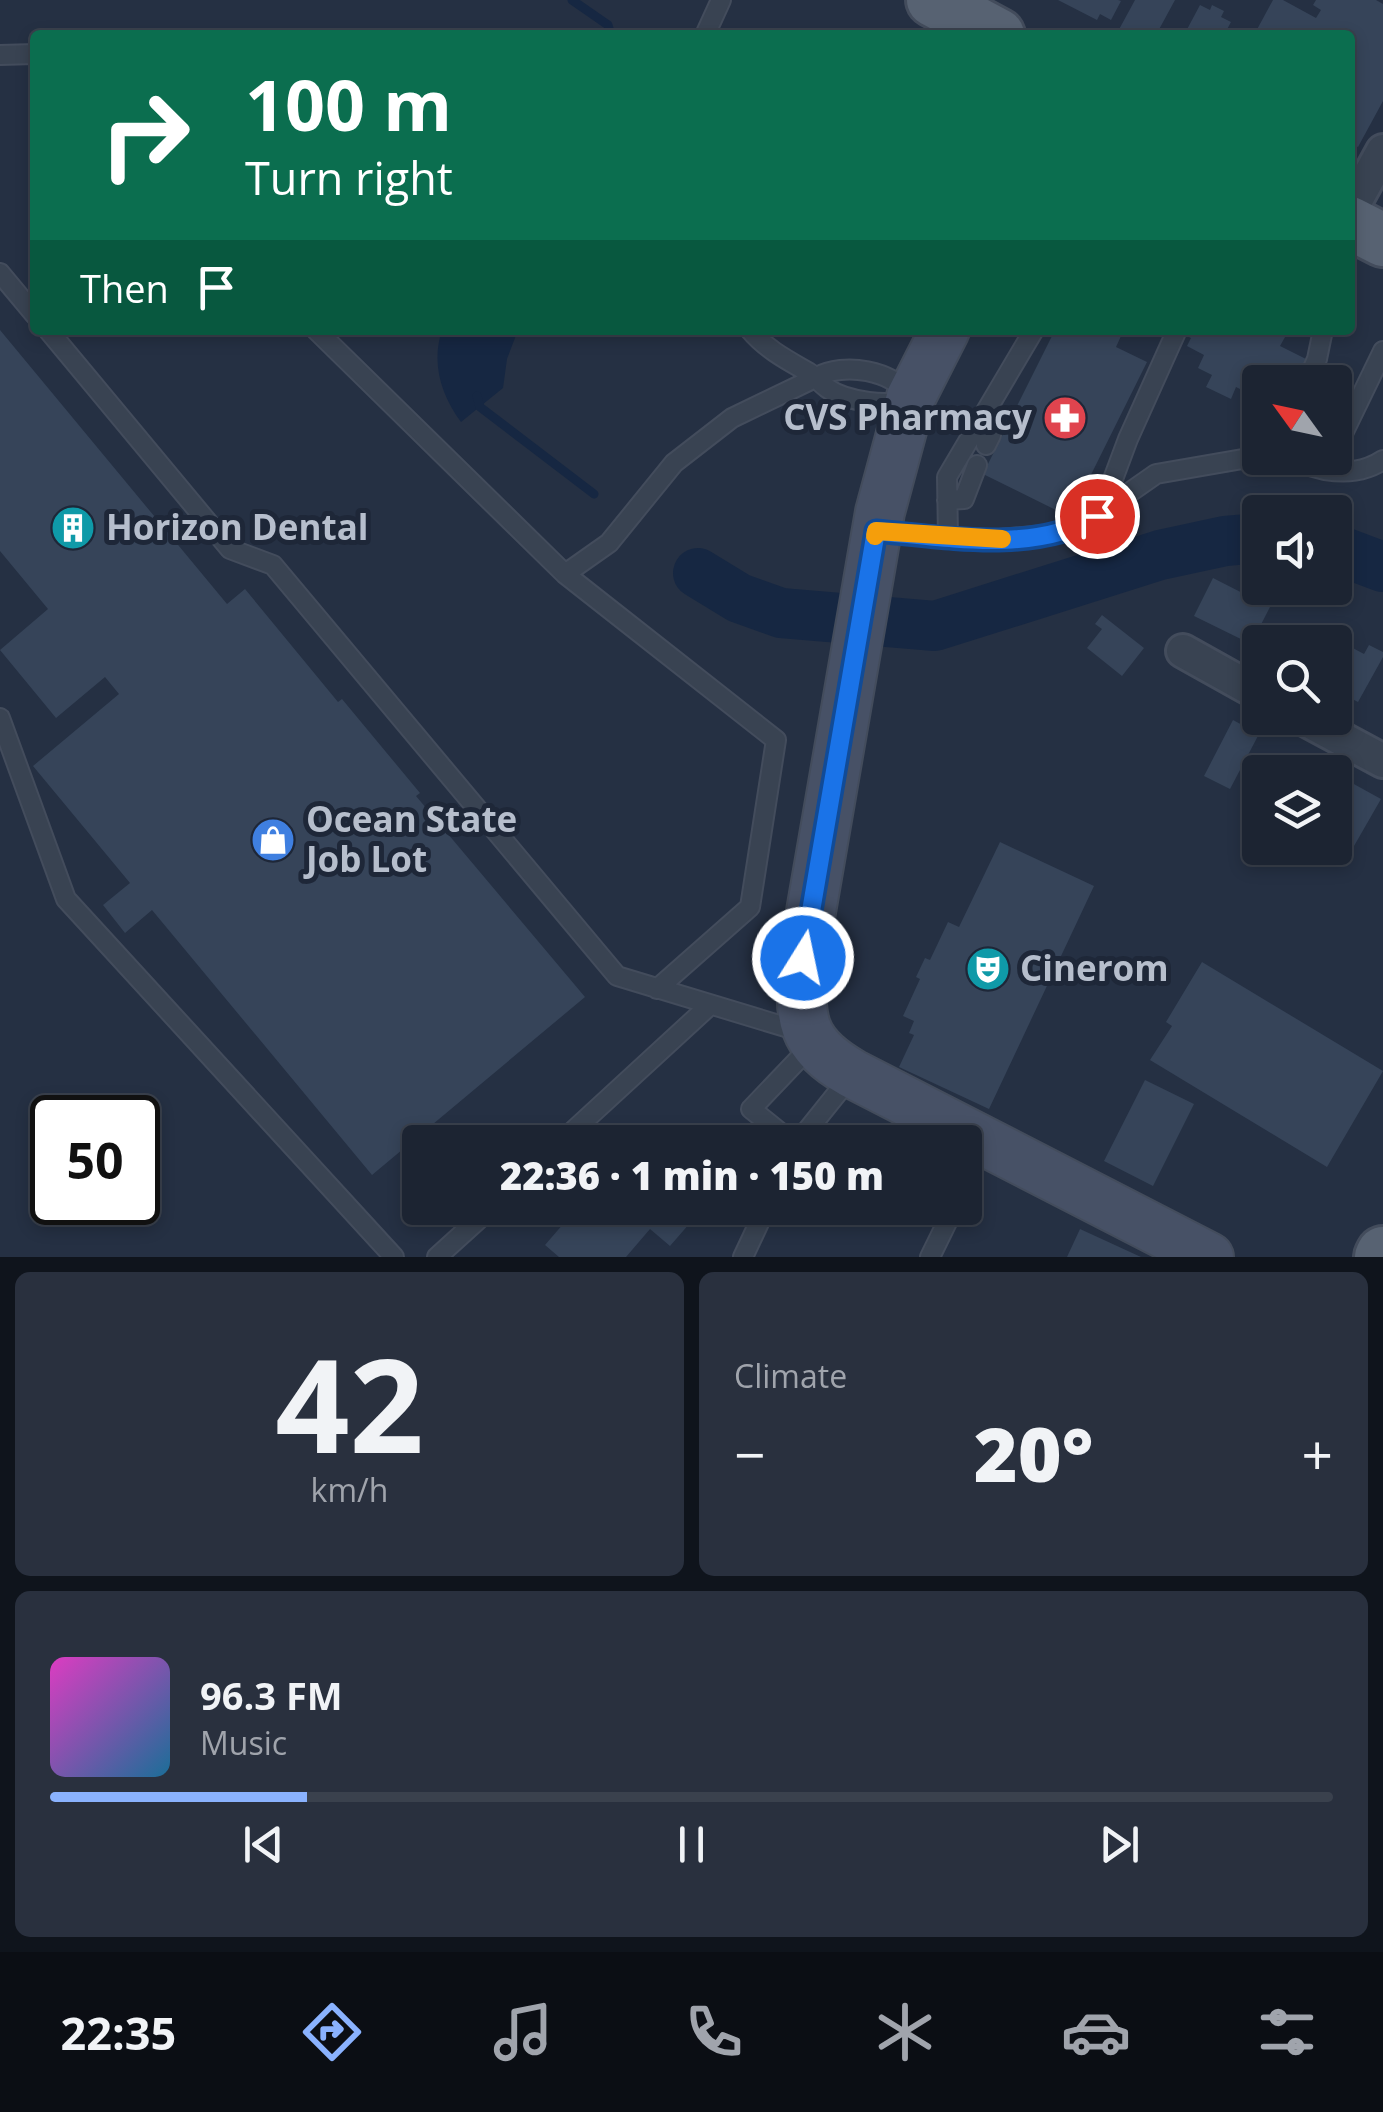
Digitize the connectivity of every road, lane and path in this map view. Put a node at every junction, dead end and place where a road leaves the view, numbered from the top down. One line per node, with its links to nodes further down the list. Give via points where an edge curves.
1 (722, 0): 3 (lane)
2 (934, 0): 4 (main road)
3 (707, 30)
4 (989, 30)
5 (30, 54): 6 (lane)
6 (0, 55)
7 (1383, 150): 8 (street)
8 (1365, 232)
9 (0, 273): 10 (lane)
10 (30, 309)
11 (52, 335): 39 (lane, via 230,549 273,565 618,976)
12 (321, 335): 33 (lane)
13 (754, 335): 20 (lane)
14 (942, 335): 21 (main road)
15 (1031, 335): 23 (lane)
16 (1175, 335): 30 (lane)
17 (1322, 335): 19 (lane)
18 (1383, 350): 22 (lane)
19 (1315, 365)
20 (816, 377): 21 (lane, via 842,368 895,380); 33 (lane, via 732,418 674,464 609,542)
21 (911, 396): 31 (main road)
22 (1352, 415)
23 (979, 420): 24 (lane, via 991,435); 29 (lane, via 947,476)
24 (986, 445)
25 (1242, 459): 30 (lane, via 1156,474)
26 (1383, 460): 28 (lane)
27 (977, 465): 29 (lane, via 964,499)
28 (1352, 472)
29 (948, 500): 32 (lane)
30 (1099, 514): 32 (lane, via 1080,527 1046,535)
31 (876, 531): 32 (lane); 41 (main road, via 803,958 801,996)
32 (948, 537)
33 (564, 574): 39 (lane, via 776,740 750,906)
34 (1182, 651): 35 (street)
35 (1242, 684)
36 (0, 718): 51 (lane, via 66,899)
37 (1335, 735): 38 (street)
38 (1383, 761)
39 (658, 989): 40 (lane)
40 (709, 1006): 41 (lane); 43 (lane)
41 (810, 1039): 42 (main road); 44 (lane, via 751,1109)
42 (853, 1074): 45 (lane); 46 (main road)
43 (580, 1125)
44 (772, 1125)
45 (810, 1125)
46 (924, 1125)
47 (982, 1164): 55 (main road)
48 (472, 1225): 52 (lane)
49 (758, 1225): 53 (lane)
50 (946, 1225): 54 (lane)
51 (394, 1257)
52 (437, 1257)
53 (743, 1257)
54 (930, 1257)
55 (1209, 1257)

